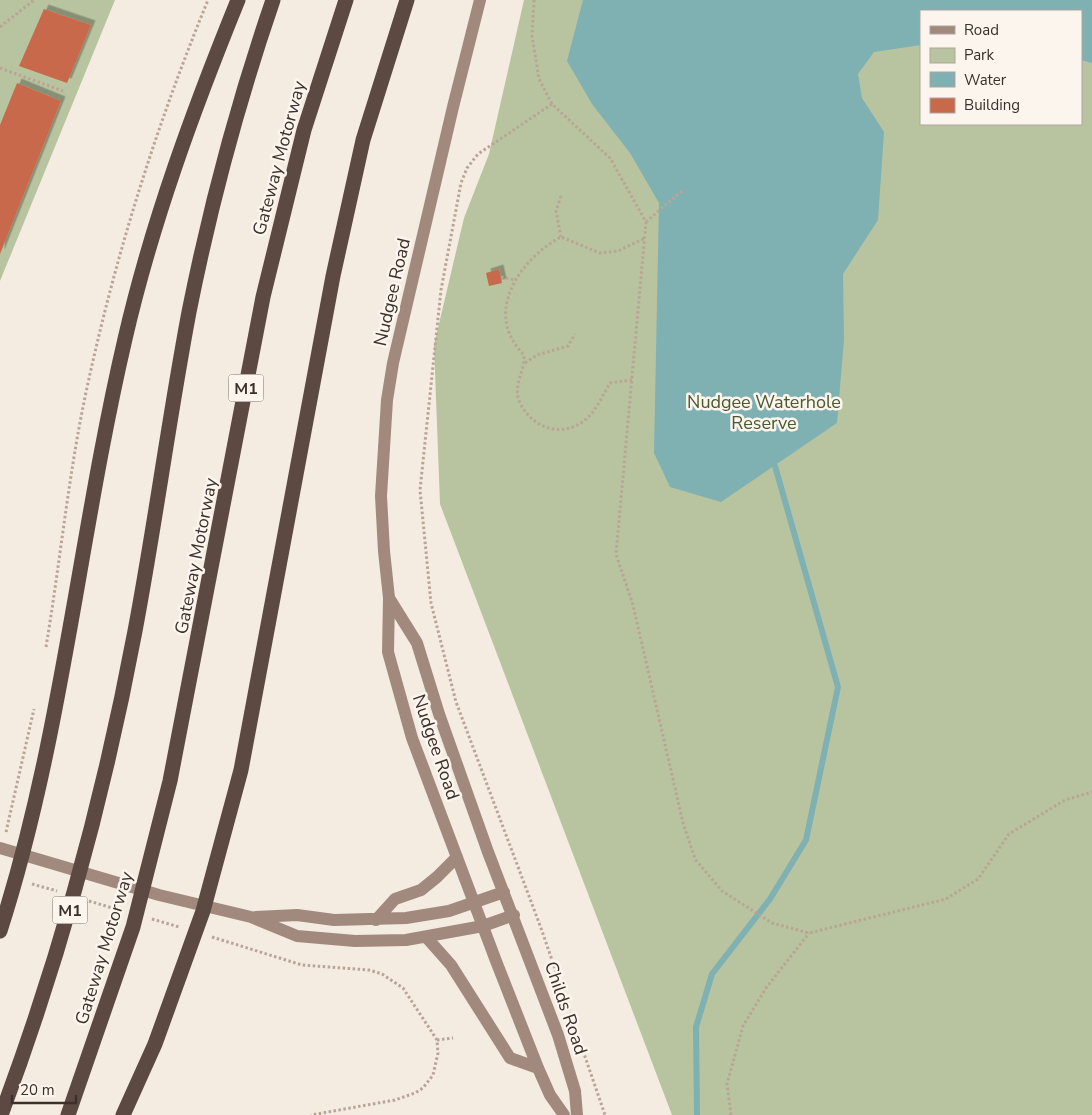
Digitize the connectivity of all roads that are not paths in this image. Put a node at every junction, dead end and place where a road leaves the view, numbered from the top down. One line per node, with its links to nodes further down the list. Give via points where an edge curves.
1 (238, 0): 15 (highway, via 181,147 125,338 36,804)
2 (273, 0): 18 (highway, M1, via 244,88 189,312 135,631 108,768 66,924 26,1051)
3 (346, 0): 19 (highway, Gateway Motorway / M1, via 304,130 263,297 168,790 133,928)
4 (407, 0): 20 (highway, via 363,140 333,276 242,770 203,911 155,1044)
5 (480, 0): 6 (main road, Nudgee Road, via 393,363 387,400 381,496)
6 (390, 598): 8 (main road, Nudgee Road, via 388,652 398,693); 9 (main road, Nudgee Road, via 417,643 439,714)
7 (0, 848): 12 (main road, via 187,903)
8 (457, 857): 10 (main road, Nudgee Road); 13 (main road, via 421,890 395,899)
9 (504, 892): 10 (main road); 11 (main road, Nudgee Road)
10 (474, 903): 13 (main road, via 427,915); 14 (main road, Nudgee Road)
11 (514, 915): 14 (main road); 22 (main road, Childs Road, via 558,1035 575,1091)
12 (250, 918): 13 (main road, via 297,915 334,920); 16 (main road, via 297,936 323,939 379,941)
13 (376, 920)
14 (483, 926): 16 (main road); 17 (main road)
15 (0, 931)
16 (427, 938): 17 (main road, via 451,965 510,1058)
17 (538, 1068): 21 (main road, via 550,1095)
18 (1, 1115)
19 (68, 1115)
20 (123, 1115)
21 (564, 1115)
22 (577, 1115)

